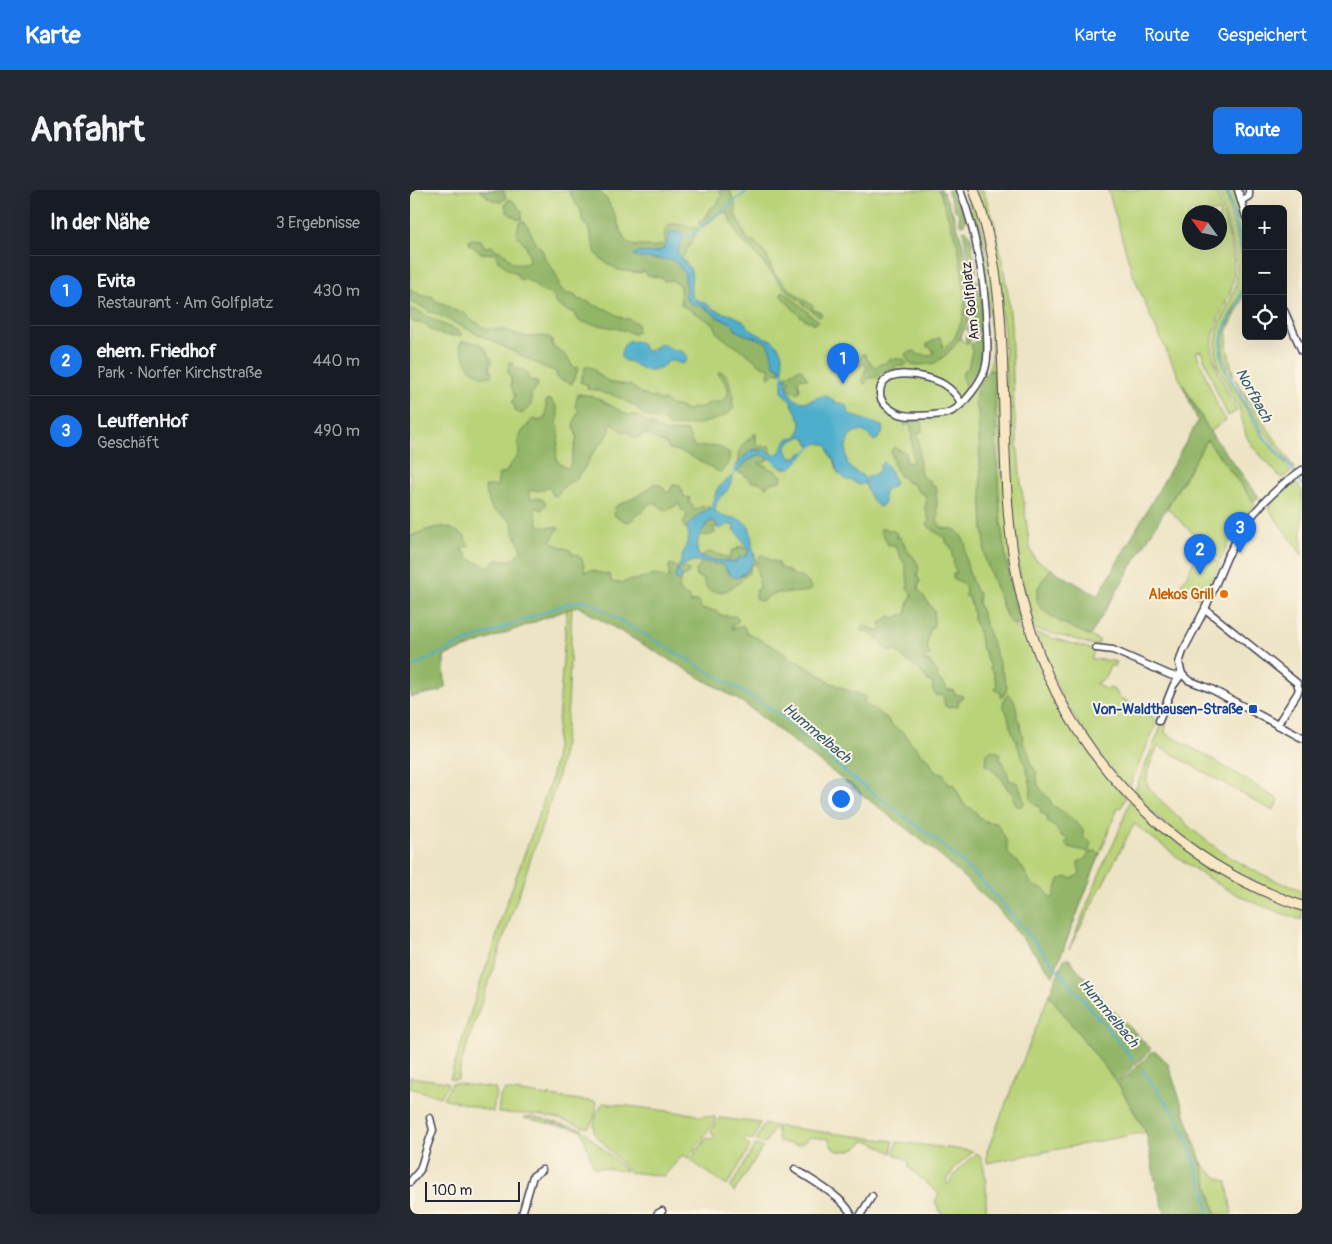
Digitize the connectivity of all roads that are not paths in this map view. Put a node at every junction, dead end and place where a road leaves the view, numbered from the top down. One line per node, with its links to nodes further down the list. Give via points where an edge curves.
1 (960, 190): 9 (street, Am Golfplatz, via 980,269 986,308 987,350 982,377)
2 (974, 190): 17 (main road, via 990,247 998,305 1013,555 1025,612 1052,686 1092,751 1119,785 1158,823 1188,848 1230,874)
3 (1238, 190): 5 (street)
4 (1249, 190): 5 (street, via 1249,196)
5 (1240, 200): 6 (street)
6 (1242, 205)
7 (1287, 317): 8 (street)
8 (1302, 350)
9 (961, 403): 9 (street, Am Golfplatz, via 942,384 925,376 909,374 889,378 880,394 887,406 906,416 947,413)
10 (1298, 473): 11 (street, via 1264,502 1240,532)
11 (1205, 609): 13 (street, via 1180,658); 15 (street, via 1297,683 1297,694)
12 (1096, 648): 13 (street, via 1113,650 1170,675 1177,676)
13 (1181, 671): 14 (street); 15 (street, via 1190,681)
14 (1159, 721)
15 (1277, 725): 16 (street)
16 (1302, 738)
17 (1302, 906)
18 (430, 1118): 21 (street, via 433,1130 420,1170)
19 (795, 1169): 24 (street, via 840,1200)
20 (542, 1170): 23 (street, via 533,1176)
21 (410, 1182)
22 (872, 1196): 25 (street)
23 (522, 1214)
24 (851, 1214)
25 (861, 1214)

